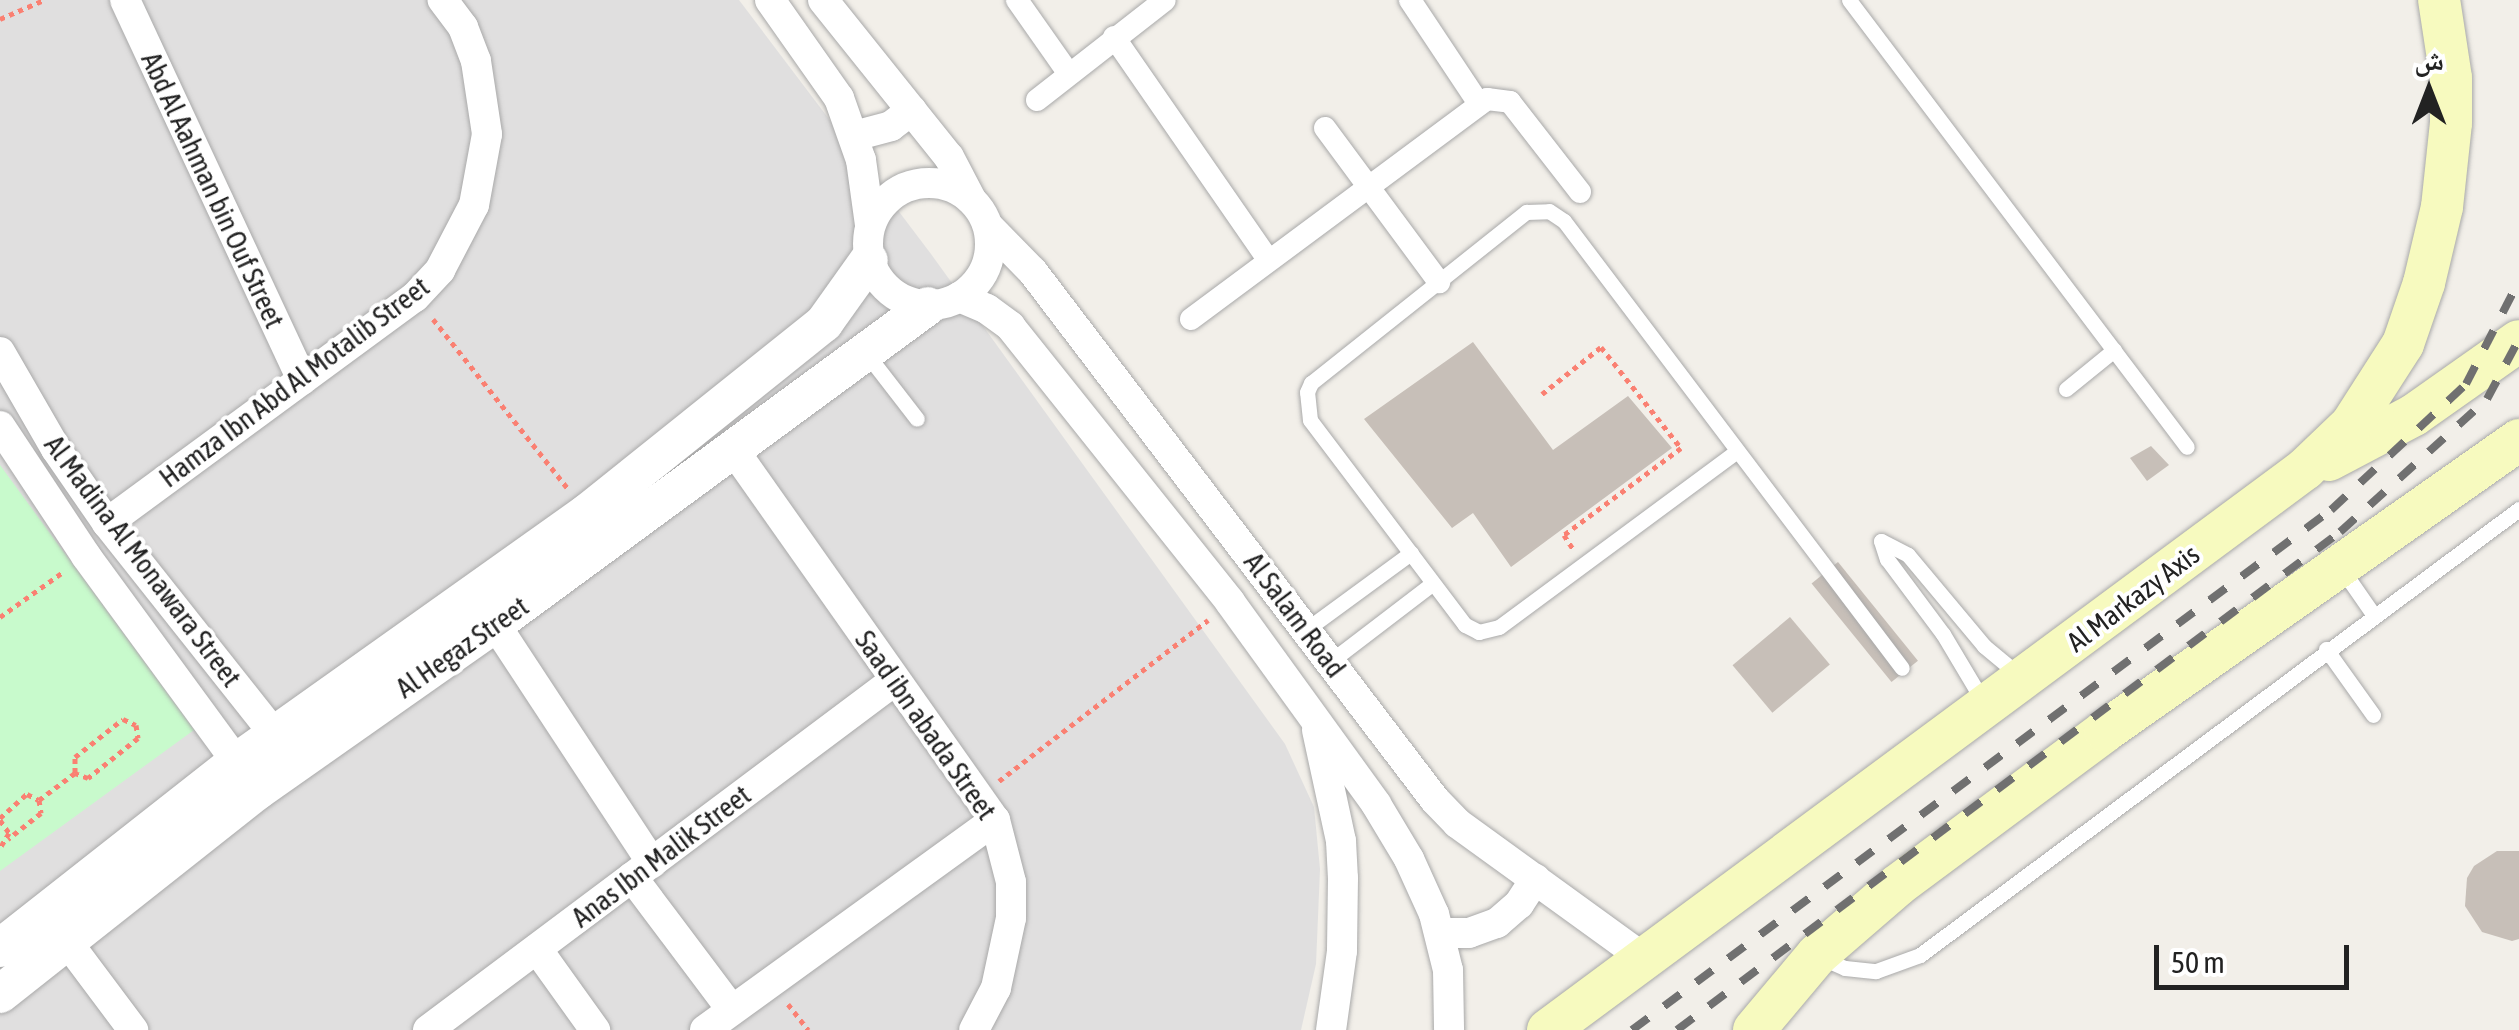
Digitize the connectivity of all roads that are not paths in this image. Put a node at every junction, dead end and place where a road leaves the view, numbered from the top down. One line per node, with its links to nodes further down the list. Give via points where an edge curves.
1 (124, 0): 30 (street, Abd Al Aahman bin Ouf Street)
2 (443, 0): 30 (street, Hamza Ibn Abd Al Motalib Street, via 476,62 487,134 474,205 460,239 415,297)
3 (770, 0): 16 (street, via 822,70)
4 (824, 0): 14 (street)
5 (1018, 0): 11 (street)
6 (1165, 0): 10 (street)
7 (1410, 0): 13 (street)
8 (1849, 0): 28 (lane)
9 (2439, 0): 38 (main road, Al Markazy Axis, via 2452,123 2424,284 2403,344 2371,400)
10 (1114, 36): 11 (street); 22 (street)
11 (1068, 74): 12 (street)
12 (1037, 100)
13 (1478, 104): 17 (street); 18 (street, via 1510,102)
14 (912, 110): 16 (street, via 891,126); 19 (street, via 949,156)
15 (1325, 128): 17 (street)
16 (854, 136): 21 (street)
17 (1367, 185): 22 (street); 23 (street)
18 (1580, 192)
19 (971, 199): 20 (street); 21 (street, via 922,183 890,196)
20 (988, 226): 24 (street, via 989,259 972,288); 46 (street, Al Salam Road, via 1033,272)
21 (870, 242): 24 (street, via 884,287 896,296); 55 (street, Al Hegaz Street, via 824,324)
22 (1268, 259): 25 (street)
23 (1438, 282): 37 (lane, via 1526,212 1557,215); 41 (lane, via 1311,383 1305,402 1310,420)
24 (944, 301): 27 (street, Al Hegaz Street); 54 (street, Al Salam Road, via 986,308 1010,326)
25 (1191, 319)
26 (2519, 341): 38 (main road, via 2400,424)
27 (863, 350): 32 (lane); 36 (street, Al Hegaz Street)
28 (2114, 350): 31 (lane); 35 (lane)
29 (0, 352): 40 (street, Al Madina Al Monawara Street)
30 (302, 380): 40 (street, Hamza Ibn Abd Al Motalib Street)
31 (2066, 388)
32 (917, 418)
33 (0, 426): 56 (street, Al Madina Al Monawara Street)
34 (2519, 440): 42 (main road)
35 (2187, 447)
36 (734, 448): 45 (street, Al Hegaz Street); 51 (street, Saad ibn abada Street)
37 (1737, 451): 43 (lane, via 1486,632 1465,625); 49 (lane)
38 (2305, 469): 50 (main road, Al Markazy Axis)
39 (2519, 510): 44 (lane)
40 (107, 523): 55 (street, Al Madina Al Monawara Street)
41 (1411, 553): 43 (lane); 46 (lane)
42 (2341, 568): 44 (lane); 64 (main road, via 2089,743 1854,918)
43 (1433, 583): 48 (lane)
44 (2373, 614): 47 (lane)
45 (495, 624): 55 (street, Al Hegaz Street); 58 (street)
46 (1306, 629): 48 (street, Al Salam Road)
47 (2326, 649): 53 (lane); 64 (lane, via 1920,955 1891,968 1860,971)
48 (1331, 660): 59 (street, Al Salam Road, via 1458,824)
49 (1902, 668)
50 (2024, 679): 52 (main road, Al Markazy Axis); 52 (lane, via 1984,646 1908,555 1881,541)
51 (894, 681): 57 (street, Saad ibn abada Street); 58 (street, Anas Ibn Malik Street)
52 (1986, 708): 65 (main road, Al Markazy Axis)
53 (2373, 715)
54 (1314, 718): 60 (street, Al Salam Road, via 1410,859); 73 (street, via 1341,841 1342,951)
55 (286, 749): 56 (street, Al Hegaz Street)
56 (247, 776): 61 (street, Al Hegaz Street); 62 (street, Al Hegaz Street)
57 (988, 807): 67 (street); 72 (street, Saad ibn abada Street, via 1011,882 1011,918 996,988)
58 (642, 870): 63 (street, Anas Ibn Malik Street); 67 (street)
59 (1534, 879): 60 (street, via 1520,904 1497,922); 65 (street, Al Salam Road)
60 (1440, 934): 74 (street, Al Salam Road)
61 (68, 943): 66 (street, Al Hegaz Street); 68 (street)
62 (0, 948)
63 (537, 948): 69 (street, Anas Ibn Malik Street); 70 (street)
64 (1817, 955): 76 (main road)
65 (1645, 959): 75 (main road, Al Markazy Axis)
66 (0, 994)
67 (732, 1010): 71 (street)
68 (132, 1030)
69 (428, 1030)
70 (595, 1030)
71 (705, 1030)
72 (974, 1030)
73 (1332, 1030)
74 (1449, 1030)
75 (1548, 1030)
76 (1754, 1030)

